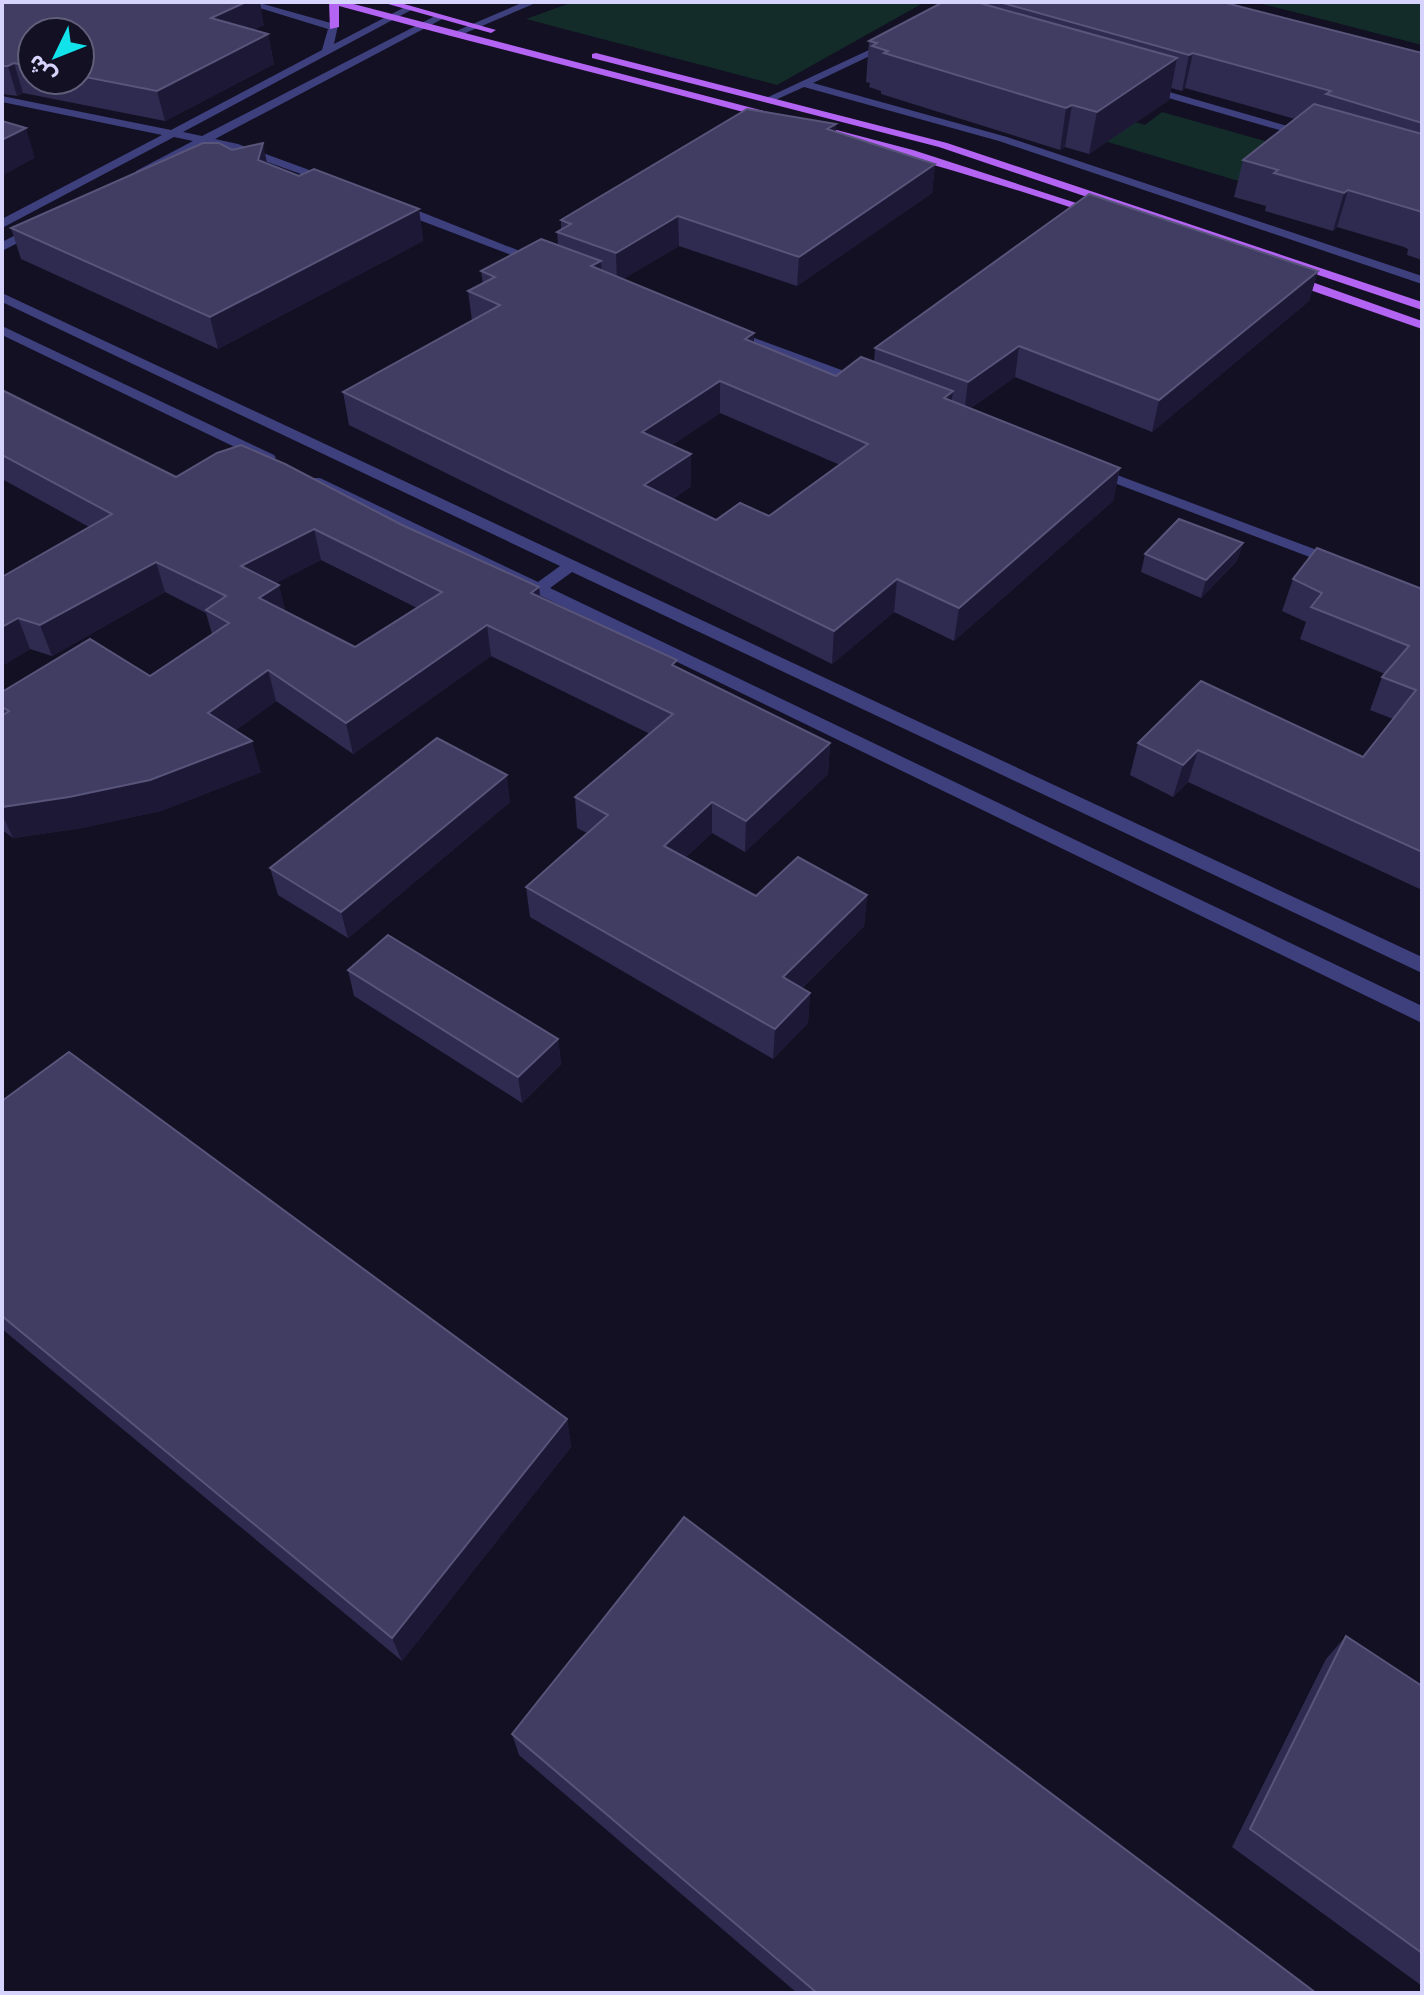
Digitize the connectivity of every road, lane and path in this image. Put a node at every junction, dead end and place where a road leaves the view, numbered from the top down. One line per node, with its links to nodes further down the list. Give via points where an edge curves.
1 (245, 2): 10 (street)
2 (334, 2): 7 (main road); 10 (main road)
3 (386, 2): 5 (main road)
4 (533, 2): 9 (street)
5 (410, 8): 6 (main road); 7 (street)
6 (441, 17): 8 (street); 9 (main road)
7 (392, 18): 8 (main road); 13 (street)
8 (422, 26): 11 (main road); 21 (street)
9 (473, 26): 11 (street); 17 (main road)
10 (334, 27): 13 (street)
11 (452, 35): 28 (main road, via 856,135)
12 (906, 35): 14 (street)
13 (327, 52): 19 (street)
14 (804, 84): 17 (street); 35 (street, via 1003,139)
15 (1133, 84): 20 (street)
16 (2, 99): 19 (street)
17 (769, 99): 37 (main road, via 1017,167)
18 (2, 112): 22 (street)
19 (176, 133): 21 (street); 22 (street)
20 (1319, 138)
21 (203, 139): 23 (street); 24 (street)
22 (155, 144): 24 (street); 29 (street)
23 (228, 145): 24 (street); 26 (street)
24 (184, 149): 25 (street)
25 (129, 179)
26 (343, 186)
27 (388, 203): 33 (street)
28 (1106, 215)
29 (5, 223): 31 (street)
30 (46, 223): 31 (street)
31 (32, 231): 32 (street)
32 (2, 247)
33 (550, 265)
34 (1272, 272): 38 (main road)
35 (1422, 280)
36 (2, 297): 43 (street)
37 (1422, 306)
38 (1422, 325)
39 (713, 326): 41 (street)
40 (2, 330): 45 (street)
41 (875, 388)
42 (1082, 466): 44 (street)
43 (572, 565): 45 (street); 46 (street)
44 (1348, 567)
45 (539, 589): 47 (street)
46 (1422, 966)
47 (1422, 1015)

